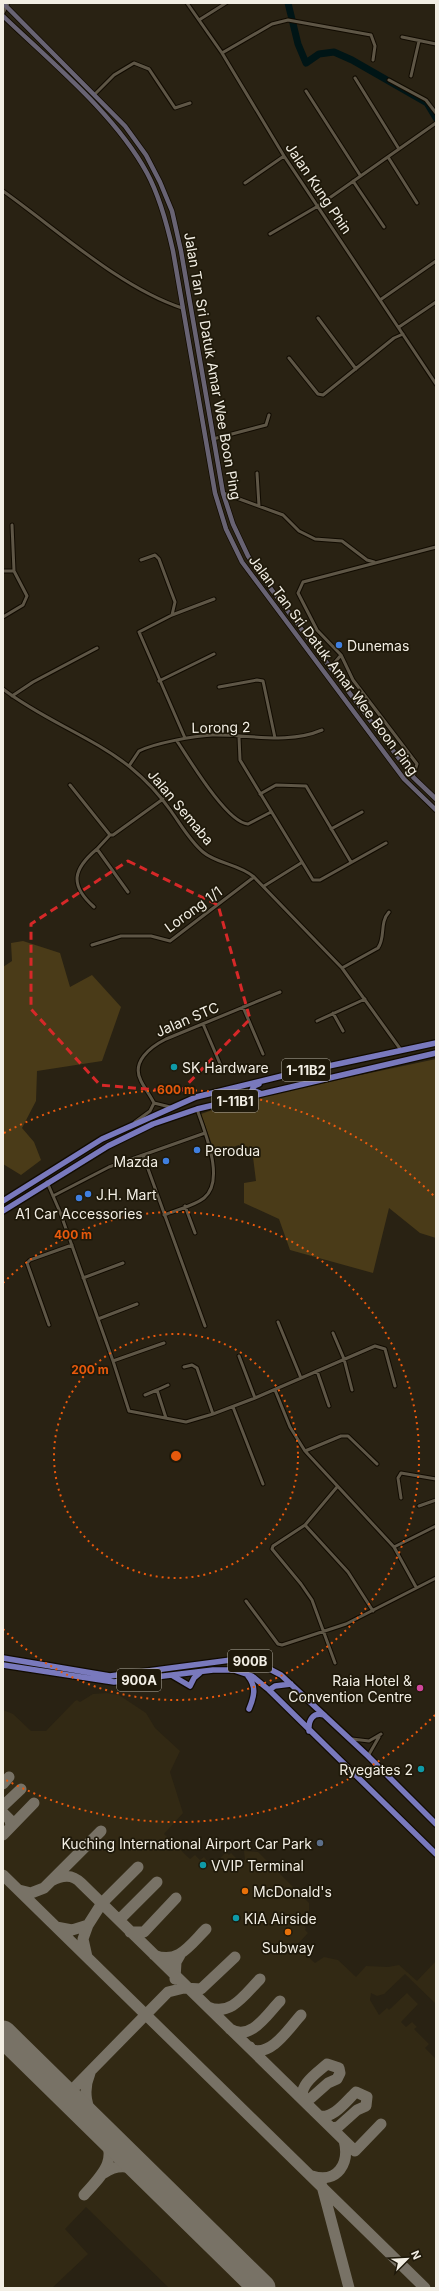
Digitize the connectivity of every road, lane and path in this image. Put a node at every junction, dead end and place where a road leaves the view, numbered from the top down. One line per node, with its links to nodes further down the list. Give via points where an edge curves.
1 (186, 3): 5 (street, Jalan Kung Phin)
2 (226, 3): 5 (street)
3 (6, 4): 4 (street); 15 (main road, Jalan Tan Sri Datuk Amar Wee Boon Ping)
4 (3, 14): 33 (main road, Jalan Tan Sri Datuk Amar Wee Boon Ping, via 90,100 123,136 138,158 165,216)
5 (199, 20): 9 (street, Jalan Kung Phin)
6 (402, 38): 7 (street)
7 (419, 41): 8 (street); 11 (street)
8 (436, 44)
9 (222, 53): 10 (street, via 272,24 288,20 371,35 375,46); 20 (street, Jalan Kung Phin)
10 (373, 60)
11 (411, 76)
12 (355, 78): 19 (street)
13 (390, 80): 17 (street, via 426,100)
14 (306, 91): 22 (street)
15 (95, 94): 16 (street, via 114,75 134,62 149,69 175,108); 41 (main road, Jalan Tan Sri Datuk Amar Wee Boon Ping, via 125,126 146,155 172,210)
16 (190, 104)
17 (436, 113)
18 (436, 124): 19 (street)
19 (399, 149): 21 (street)
20 (284, 156): 24 (street); 27 (street, Jalan Kung Phin)
21 (388, 157): 22 (street); 26 (street)
22 (360, 175): 23 (street)
23 (353, 181): 27 (street); 28 (street)
24 (244, 183)
25 (3, 191): 33 (street, via 71,243 129,281 167,303)
26 (417, 203)
27 (318, 206): 29 (street); 31 (street, Jalan Kung Phin)
28 (384, 227)
29 (270, 234)
30 (436, 261): 31 (street)
31 (380, 300): 35 (street, Jalan Kung Phin)
32 (436, 303): 35 (street)
33 (182, 308): 73 (main road, Jalan Tan Sri Datuk Amar Wee Boon Ping, via 215,494 236,550 252,576 404,780)
34 (318, 318): 38 (street)
35 (398, 327): 36 (street, Jalan Kung Phin)
36 (402, 334): 38 (street); 39 (street, Jalan Kung Phin)
37 (289, 358): 38 (street, via 318,394 323,395)
38 (356, 369)
39 (436, 384)
40 (269, 416): 41 (street, via 266,425)
41 (214, 439): 43 (main road, Jalan Tan Sri Datuk Amar Wee Boon Ping)
42 (257, 473): 44 (street)
43 (223, 493): 44 (street); 57 (main road, Jalan Tan Sri Datuk Amar Wee Boon Ping, via 233,524 248,556)
44 (259, 506): 48 (street, via 283,515 299,531 315,539 342,541 367,560)
45 (12, 525): 50 (street)
46 (436, 547): 48 (street)
47 (141, 560): 52 (street, via 155,556 159,559 175,602)
48 (374, 562): 56 (street, via 303,582 299,588 299,597 317,630)
49 (3, 571): 50 (street)
50 (14, 571): 53 (street, via 27,596 23,604)
51 (214, 599): 52 (street)
52 (172, 615): 58 (street, via 139,632)
53 (3, 617)
54 (96, 648): 61 (street)
55 (214, 654): 58 (street)
56 (341, 655): 57 (street); 68 (street, via 353,680 417,764)
57 (331, 667): 68 (main road, Jalan Tan Sri Datuk Amar Wee Boon Ping)
58 (159, 681): 64 (street)
59 (219, 687): 65 (street, via 263,681)
60 (3, 690): 61 (street, Jalan Semaba)
61 (12, 696): 67 (street, Jalan Semaba)
62 (322, 730): 65 (street, Lorong 2, via 311,735)
63 (239, 737): 64 (street, Lorong 2, via 212,735); 65 (street, Lorong 2); 70 (street, via 240,760)
64 (185, 738): 66 (street, Lorong 2)
65 (275, 738)
66 (177, 741): 67 (street, Lorong 2, via 139,750); 74 (street, via 216,799 239,821 248,824)
67 (129, 766): 71 (street, Jalan Semaba, via 150,783)
68 (413, 777): 72 (main road, Jalan Tan Sri Datuk Amar Wee Boon Ping)
69 (70, 785): 77 (street)
70 (260, 794): 74 (street); 76 (street, via 276,785 306,786)
71 (163, 799): 77 (street, via 113,836); 82 (street, Jalan Semaba, via 204,853 241,867)
72 (436, 799)
73 (436, 810)
74 (271, 812): 81 (street)
75 (362, 812): 76 (street)
76 (331, 828): 80 (street)
77 (110, 835): 79 (street)
78 (386, 843): 80 (street)
79 (97, 849): 84 (street); 85 (street, via 84,860 77,875 79,891)
80 (351, 862): 81 (street, via 316,882)
81 (301, 863): 83 (street)
82 (254, 877): 83 (street, Jalan Semaba); 87 (street, Lorong 1/1, via 170,941 151,936 120,936)
83 (264, 886): 88 (street, Jalan Semaba)
84 (128, 892)
85 (94, 907)
86 (389, 912): 88 (street, via 382,925 382,943 378,948)
87 (92, 945)
88 (342, 968): 90 (street, Jalan Semaba)
89 (280, 992): 91 (street, Jalan STC)
90 (365, 998): 92 (street); 97 (street, Jalan Semaba)
91 (243, 1007): 94 (street, Jalan STC); 99 (street)
92 (333, 1014): 93 (street); 95 (street)
93 (317, 1021)
94 (203, 1024): 100 (street); 103 (street, Jalan STC, via 155,1045 141,1060 139,1078)
95 (343, 1031)
96 (436, 1043): 97 (highway, 1-11B2)
97 (401, 1050): 101 (highway, 1-11B2)
98 (436, 1053): 102 (highway, 1-11B1)
99 (263, 1054)
100 (221, 1066)
101 (282, 1076): 102 (highway, via 256,1084 252,1090 258,1093); 104 (highway, 1-11B2, via 206,1094)
102 (284, 1089): 105 (highway, 1-11B1)
103 (154, 1103): 104 (street, via 169,1107); 106 (street, via 150,1112)
104 (178, 1105): 106 (highway, 1-11B2)
105 (197, 1109): 107 (street); 109 (highway, 1-11B1, via 153,1124 108,1146)
106 (128, 1126): 113 (highway, 1-11B2, via 73,1156)
107 (205, 1133): 108 (street); 114 (street, via 213,1158 210,1191 203,1198)
108 (142, 1155): 112 (street, via 109,1167); 116 (street)
109 (47, 1182): 110 (highway, 1-11B1); 111 (street)
110 (38, 1188): 111 (street); 115 (highway, 1-11B1)
111 (50, 1191): 112 (street)
112 (52, 1196): 118 (street)
113 (3, 1201)
114 (185, 1206): 116 (street); 117 (street)
115 (3, 1211)
116 (164, 1215): 125 (street)
117 (195, 1233)
118 (72, 1245): 120 (street); 124 (street, via 30,1260 28,1264)
119 (123, 1263): 120 (street)
120 (83, 1278): 122 (street)
121 (137, 1304): 122 (street)
122 (98, 1319): 130 (street)
123 (278, 1322): 133 (street)
124 (49, 1325)
125 (205, 1326)
126 (333, 1333): 129 (street)
127 (164, 1343): 130 (street)
128 (239, 1356): 140 (street)
129 (344, 1359): 132 (street); 135 (street, via 381,1346 385,1349); 138 (street)
130 (113, 1360): 144 (street, via 129,1411)
131 (184, 1366): 143 (street, via 192,1365 197,1368)
132 (317, 1371): 133 (street); 142 (street)
133 (301, 1378): 137 (street)
134 (168, 1385): 136 (street)
135 (394, 1386)
136 (157, 1390): 139 (street); 144 (street)
137 (274, 1390): 140 (street); 145 (street, via 290,1427)
138 (352, 1390)
139 (145, 1395)
140 (255, 1398): 141 (street)
141 (233, 1406): 143 (street); 148 (street)
142 (329, 1406)
143 (213, 1414): 144 (street, via 184,1422)
144 (166, 1418)
145 (305, 1451): 146 (street, via 341,1436 348,1436); 149 (street)
146 (376, 1464)
147 (436, 1479): 150 (street, via 403,1472 398,1478)
148 (263, 1484)
149 (336, 1487): 153 (street); 155 (street)
150 (401, 1498)
151 (436, 1500): 152 (street)
152 (419, 1506)
153 (305, 1525): 159 (street, via 348,1572); 160 (street, via 273,1546 273,1552 302,1584)
154 (436, 1526): 155 (street)
155 (394, 1547): 157 (street)
156 (436, 1578): 157 (street)
157 (416, 1588): 159 (street)
158 (246, 1601): 160 (street, via 282,1646)
159 (372, 1611): 160 (street)
160 (326, 1632): 162 (street)
161 (3, 1658): 167 (highway, 900B, via 110,1676 240,1660 269,1667)
162 (335, 1663)
163 (3, 1666): 166 (highway, 900A, via 114,1682)
164 (203, 1671): 165 (highway, 900A, via 224,1669); 166 (highway, 900A); 166 (highway, via 194,1678 190,1686)
165 (244, 1672): 168 (highway, 900A); 169 (highway, via 254,1685 254,1696)
166 (173, 1676)
167 (291, 1684): 168 (highway, via 275,1686); 170 (highway, 900B)
168 (269, 1690): 171 (highway, 900A)
169 (249, 1709)
170 (325, 1715): 171 (highway, via 315,1715 309,1721); 172 (highway, 900B)
171 (309, 1731): 175 (highway, 900A)
172 (350, 1738): 173 (highway, 900B); 173 (street, via 369,1741 381,1734)
173 (368, 1756): 174 (highway, 900B)
174 (436, 1824)
175 (435, 1853)

